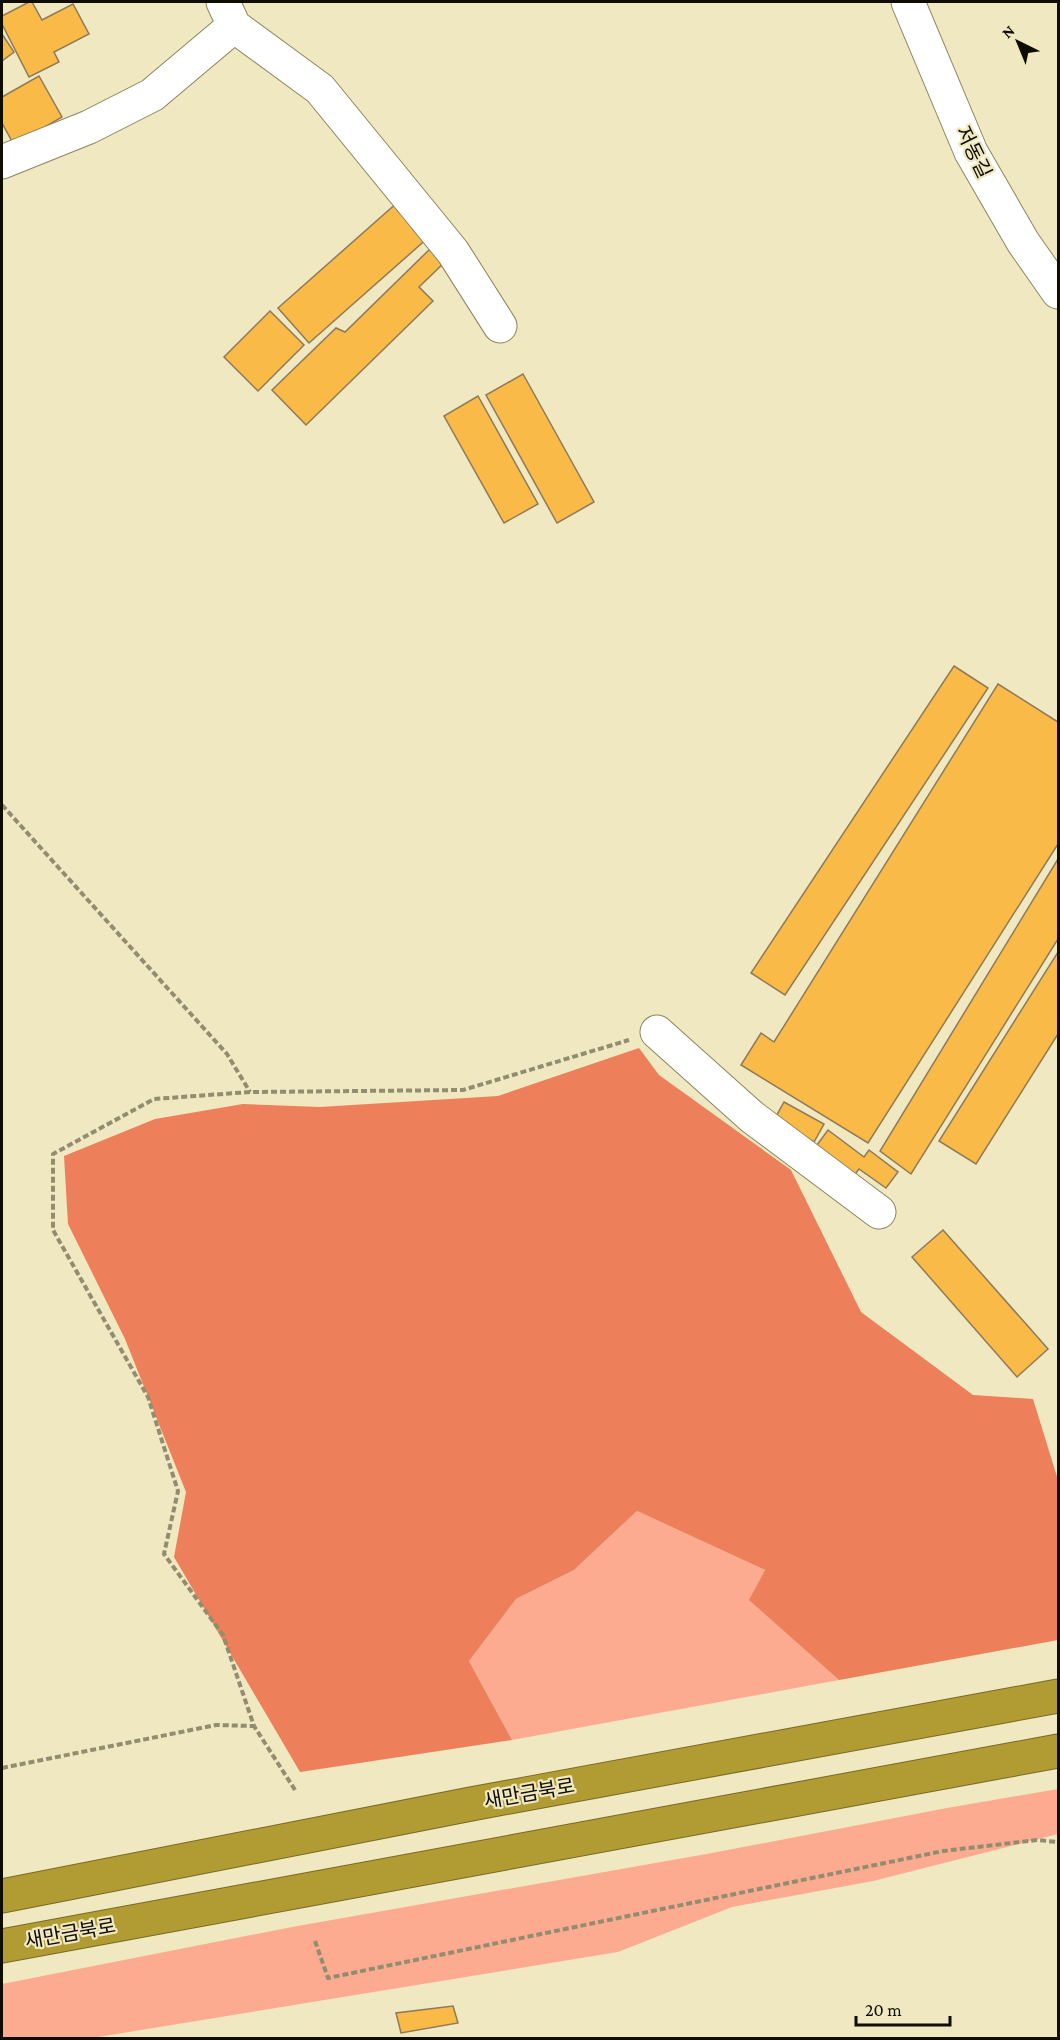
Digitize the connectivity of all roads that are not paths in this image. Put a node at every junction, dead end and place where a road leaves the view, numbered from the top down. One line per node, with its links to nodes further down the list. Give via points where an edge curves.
1 (908, 2): 4 (street, 저동길, via 971,152 1023,242)
2 (229, 14): 3 (street, via 152,95 89,127); 5 (street, via 320,89 453,252)
3 (2, 162)
4 (1059, 292)
5 (500, 326)
6 (657, 1032): 7 (street, via 752,1117)
7 (879, 1212)
8 (1059, 1696): 10 (highway, 새만금북로, via 471,1804)
9 (1059, 1751): 11 (highway, 새만금북로)
10 (2, 1896)
11 (2, 1946)

